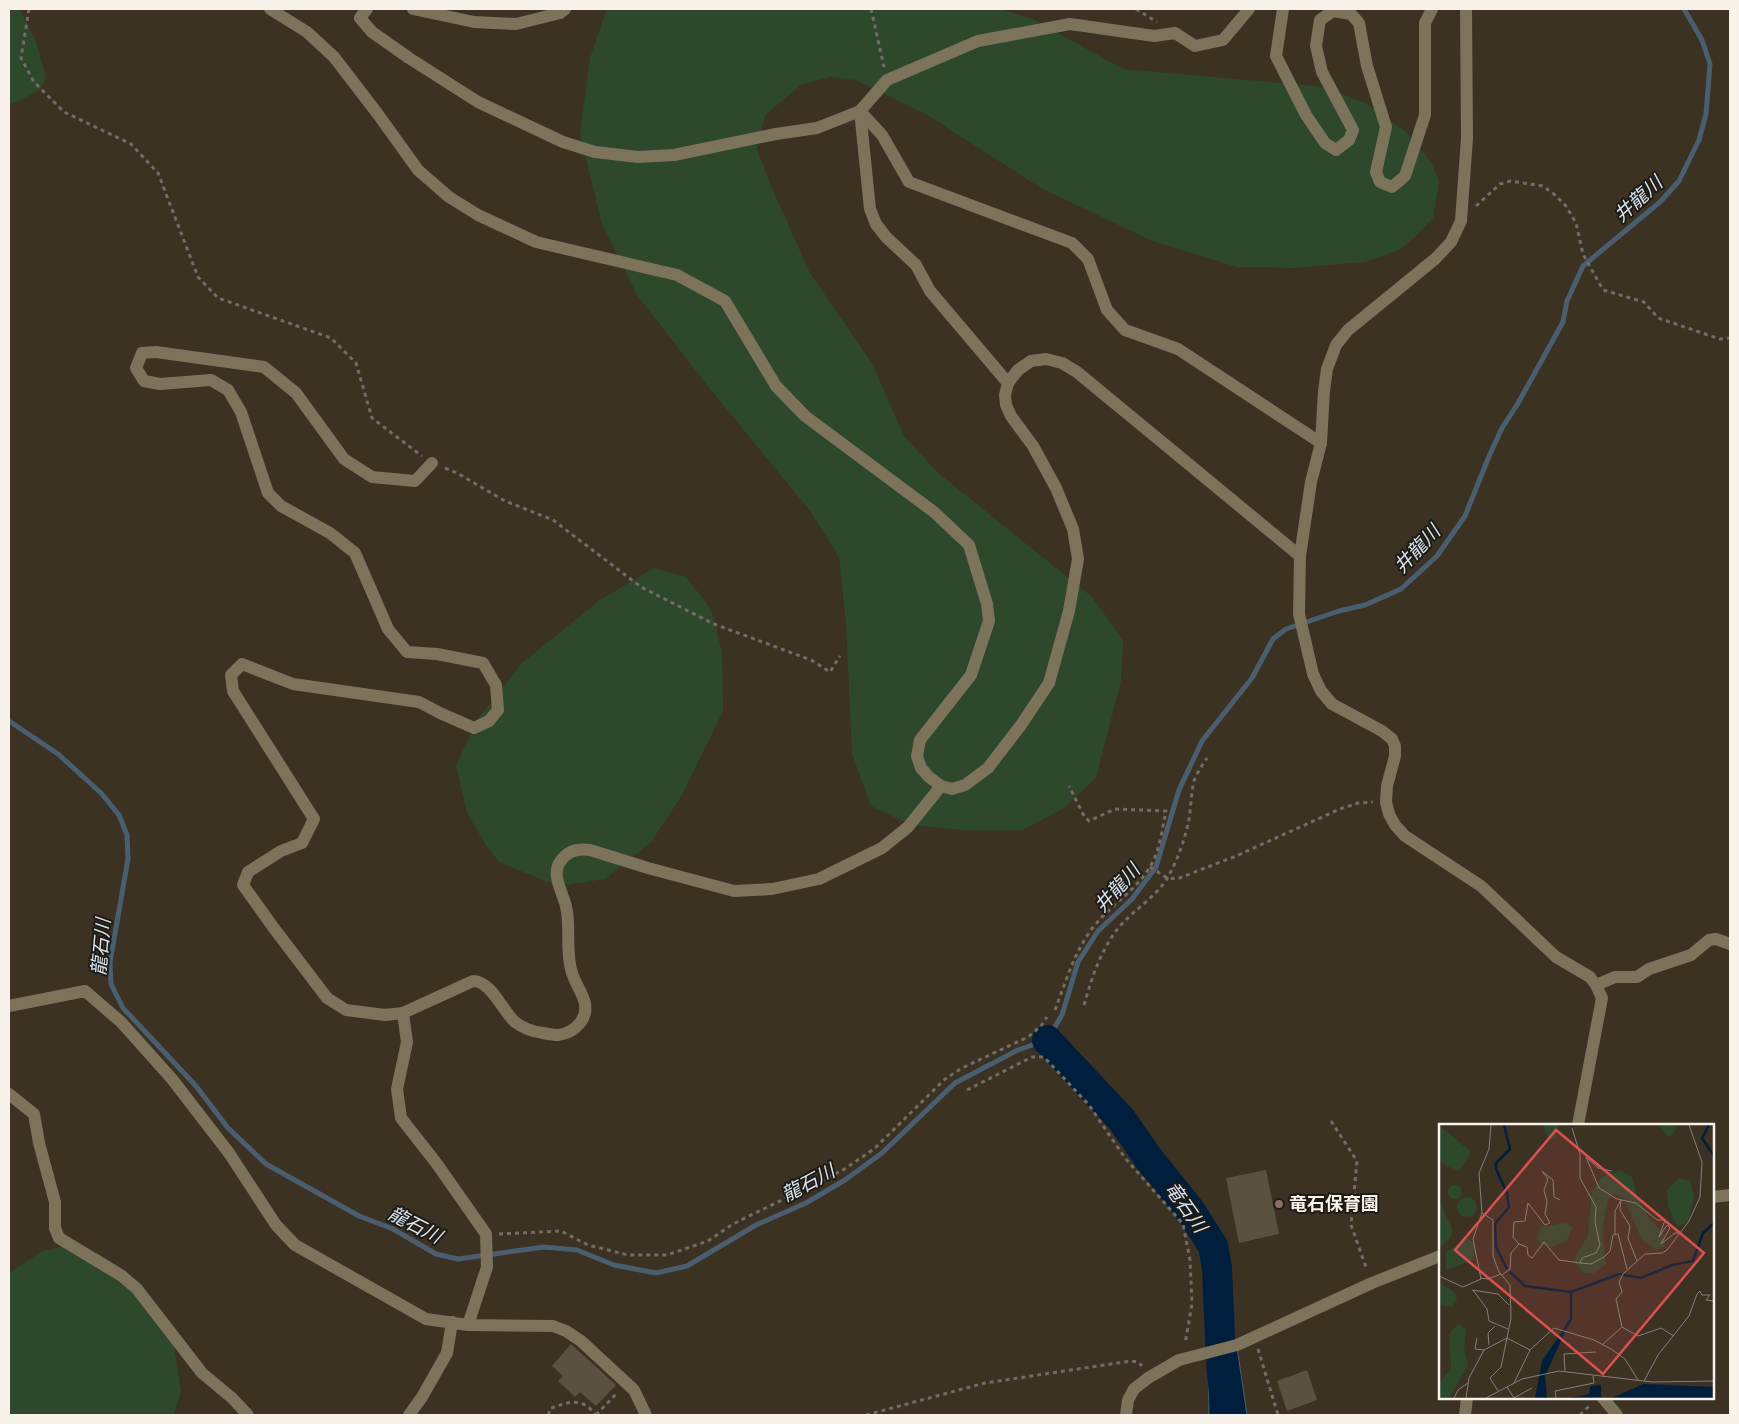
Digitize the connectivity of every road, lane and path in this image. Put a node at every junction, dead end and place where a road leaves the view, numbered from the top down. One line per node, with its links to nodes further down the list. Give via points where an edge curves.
1 (29, 9): 17 (path, via 21,58 34,82 64,112 131,144 158,173 198,277 218,298 331,338 356,362 372,418)
2 (270, 9): 21 (street, via 307,32 334,57 418,170 448,198 536,242 677,275 725,301 776,386 805,416 934,512 970,545 989,621 971,675 920,740 917,756 921,768)
3 (366, 9): 12 (street, via 360,18 372,32 478,102 563,142 595,152 638,157 674,155 817,128)
4 (413, 9): 5 (street, via 474,22 516,24)
5 (565, 9)
6 (871, 9): 11 (path)
7 (1249, 9): 11 (street, via 1223,40 1195,46 1175,32 1154,36 1070,24 978,41)
8 (1283, 9): 9 (street, via 1276,56 1306,115 1325,143 1336,150 1350,140 1353,130 1322,72 1316,46 1320,20 1334,10 1351,14 1359,23 1367,66 1386,127 1376,172 1380,182 1392,187 1405,176 1425,115 1425,23)
9 (1432, 9)
10 (1466, 9): 13 (street, via 1467,138)
11 (887, 80): 12 (street)
12 (860, 111): 15 (street, via 870,209 876,224 916,266 930,291); 16 (street, via 882,135 909,182 1072,243 1088,259 1107,310 1125,330 1178,349)
13 (1460, 221): 14 (path, via 1500,184 1510,181 1543,186 1566,206 1576,223 1583,254 1603,290 1644,302 1658,318 1720,339); 16 (street, via 1451,242 1435,260 1364,316 1336,345 1327,369)
14 (1730, 338)
15 (1008, 383): 18 (street, via 1018,370 1031,362 1046,359 1062,363); 21 (street, via 1006,405 1038,454 1072,529 1078,559 1071,602 1049,683 1022,725 988,768 965,785 952,789)
16 (1321, 443): 18 (street, via 1312,475)
17 (432, 463): 19 (path, via 457,473 505,501 553,520 641,587 714,624 811,660 830,672); 31 (street, via 415,481 372,477 344,460 296,393 264,367 156,352 142,354 136,368 144,381 160,384 211,380 228,390 241,412 268,493 281,506 330,532 355,553 388,629 407,652 483,663 496,685 498,710 489,721 474,728 420,702 293,684 242,664 231,675 233,691 314,819 302,843 248,872 243,885 327,998 346,1010 385,1015)
18 (1300, 556): 23 (street, via 1299,614 1313,674 1332,704 1382,731 1395,746)
19 (840, 656)
20 (1207, 758): 25 (path, via 1194,782 1180,851)
21 (941, 786): 31 (street, via 908,827 882,848 819,879 772,889 734,891 590,850 572,851 559,864 556,873 567,909 571,972 585,1002 585,1014 578,1027 569,1033 556,1035 534,1032 516,1023 487,985 479,981)
22 (1069, 786): 24 (path, via 1089,821 1115,809 1166,811)
23 (1386, 802): 25 (path, via 1358,803 1340,809 1194,873 1177,879); 27 (street, via 1395,825 1405,836 1481,886 1556,957 1590,977)
24 (1151, 868): 25 (path); 30 (path, via 1094,926 1069,971)
25 (1167, 878): 28 (path, via 1107,945 1094,971)
26 (1730, 944): 27 (street, via 1709,940 1691,955 1648,969 1637,977 1615,977)
27 (1596, 985): 36 (street, via 1602,998)
28 (1084, 1005)
29 (9, 1006): 42 (street, via 85,991 121,1022 172,1079 229,1153 276,1225 295,1245 426,1319)
30 (1055, 1010)
31 (403, 1013): 39 (street, via 407,1042 397,1089 401,1118 437,1164)
32 (1047, 1017): 39 (path, via 1028,1037 945,1079 874,1149 843,1170 733,1224 708,1241 667,1255 628,1255 588,1244 561,1231)
33 (967, 1090): 45 (path, via 1032,1057 1044,1057 1089,1105 1125,1158 1182,1224 1190,1260 1192,1304)
34 (9, 1094): 51 (street, via 34,1114 55,1202 58,1238 122,1276 137,1289 202,1373)
35 (1331, 1121): 41 (path, via 1357,1160 1351,1225)
36 (1578, 1124)
37 (1730, 1195): 38 (street)
38 (1714, 1197)
39 (486, 1240): 43 (street, via 487,1267)
40 (1439, 1256): 41 (street)
41 (1372, 1283): 44 (street)
42 (452, 1322): 43 (street); 52 (street, via 447,1353)
43 (468, 1325): 47 (street, via 553,1326 581,1341)
44 (1255, 1337): 45 (street); 58 (path)
45 (1186, 1358): 46 (street)
46 (1148, 1378): 56 (path, via 1142,1365 1131,1361 985,1383); 57 (street, via 1134,1389)
47 (627, 1383): 54 (path); 55 (street)
48 (1467, 1399): 59 (street)
49 (1596, 1399): 60 (path)
50 (1604, 1399): 61 (street)
51 (248, 1415)
52 (409, 1415)
53 (549, 1415): 54 (path, via 549,1409 580,1402)
54 (596, 1415)
55 (646, 1415)
56 (866, 1415)
57 (1126, 1415)
58 (1278, 1415)
59 (1465, 1415)
60 (1580, 1415)
61 (1617, 1415)

